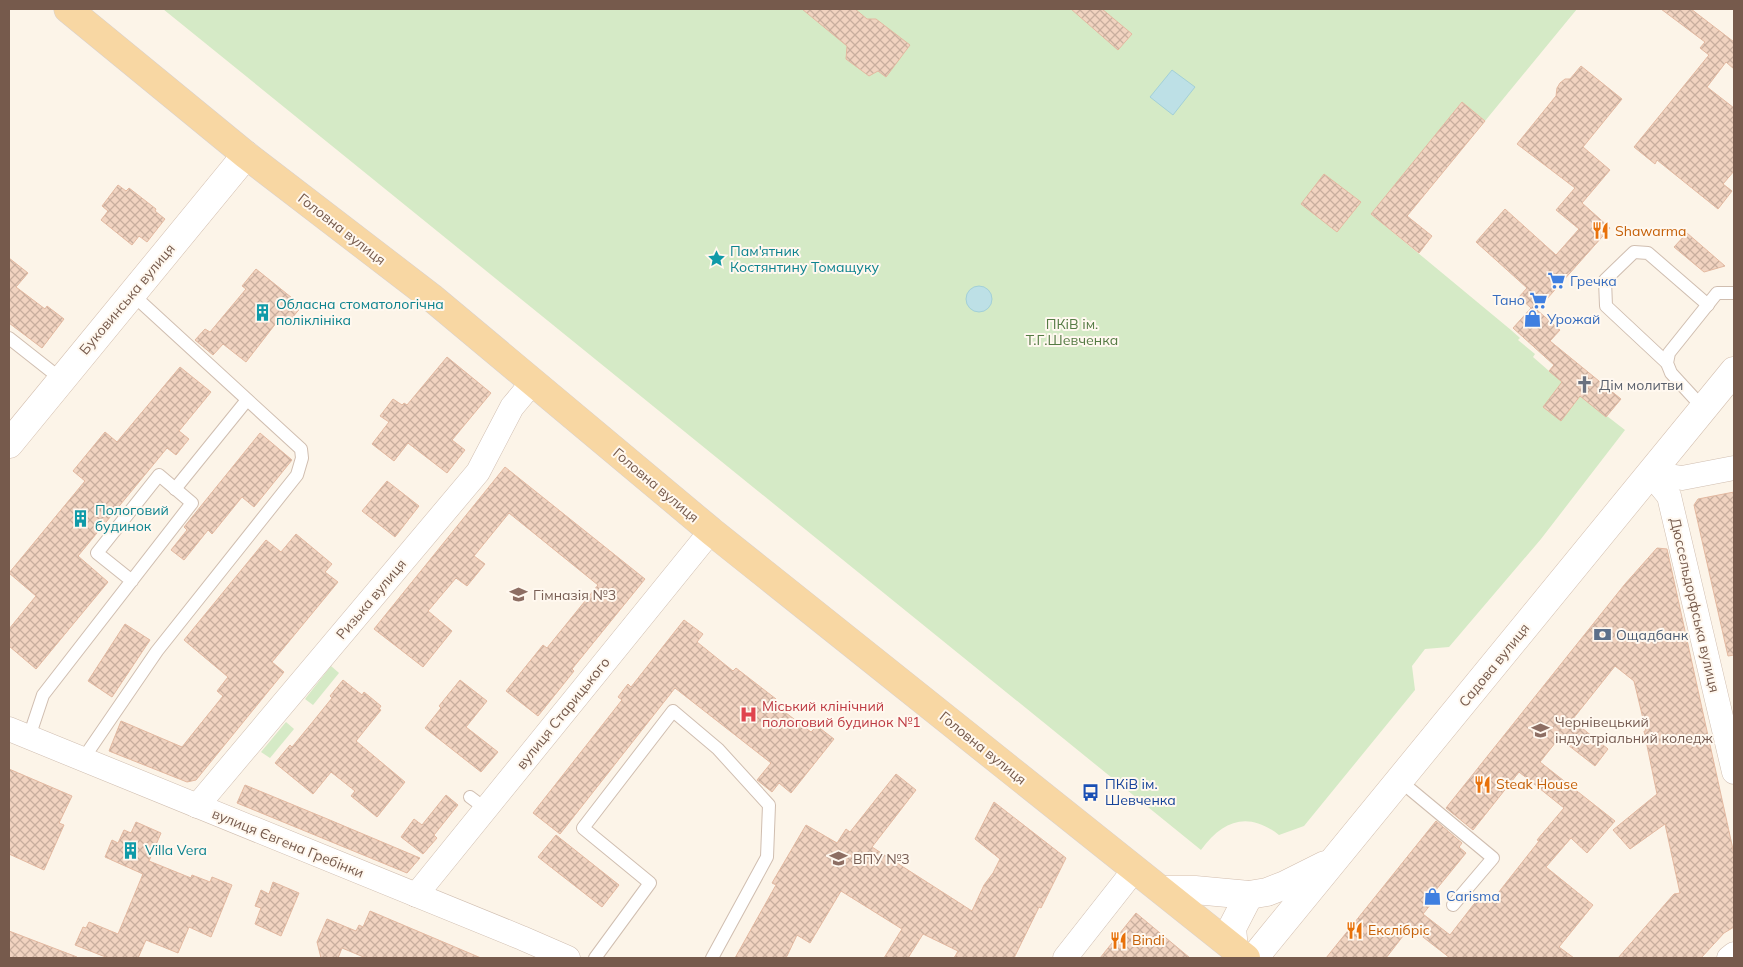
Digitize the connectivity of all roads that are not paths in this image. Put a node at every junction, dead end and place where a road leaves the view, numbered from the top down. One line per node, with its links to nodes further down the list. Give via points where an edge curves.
1 (68, 9): 2 (main road, Головна вулиця)
2 (246, 155): 4 (main road, Буковинська вулиця); 10 (main road, Головна вулиця, via 430,297)
3 (1734, 293): 5 (lane, via 1717,293)
4 (132, 294): 9 (main road, Буковинська вулиця); 11 (lane)
5 (1708, 305): 7 (lane, via 1669,353); 7 (lane, via 1648,253 1634,252 1605,280 1606,306)
6 (9, 338): 9 (lane)
7 (1667, 363): 12 (lane, via 1671,373)
8 (1734, 372): 12 (main road, Садова вулиця)
9 (61, 379): 13 (main road, Буковинська вулиця)
10 (532, 383): 17 (main road, Головна вулиця); 23 (street, Ризька вулиця, via 512,407 478,472)
11 (248, 400): 16 (lane); 20 (lane, via 301,449 297,475 157,651)
12 (1704, 409): 15 (main road, Садова вулиця)
13 (9, 444)
14 (1734, 468): 15 (street, via 1682,478)
15 (1650, 473): 21 (street, Дюссельдорфська вулиця, via 1669,496); 22 (main road, Садова вулиця)
16 (175, 489): 18 (lane, via 192,504); 18 (lane, via 159,475 97,553)
17 (711, 531): 25 (main road, Головна вулиця); 27 (street, вулиця Старицького, via 478,803)
18 (132, 581): 19 (lane, via 43,695)
19 (19, 733): 20 (street, вулиця Євгена Гребінки)
20 (83, 759): 23 (street, вулиця Євгена Гребінки)
21 (1734, 772)
22 (1399, 780): 24 (main road, Садова вулиця); 29 (lane, via 1492,858)
23 (197, 806): 27 (street, вулиця Євгена Гребінки)
24 (1336, 859): 28 (main road, via 1285,885); 31 (main road, Садова вулиця)
25 (1135, 870): 26 (main road, Головна вулиця); 35 (street)
26 (1163, 890): 28 (main road); 31 (main road, Головна вулиця)
27 (416, 895): 32 (street, вулиця Євгена Гребінки)
28 (1249, 896): 31 (main road, via 1232,928)
29 (1453, 905)
30 (1734, 954): 36 (street)
31 (1245, 955)
32 (568, 958)
33 (595, 958): 34 (lane, via 650,883 583,828 673,711 718,749 769,805 767,857)
34 (712, 958)
35 (1065, 958)
36 (1729, 958)

